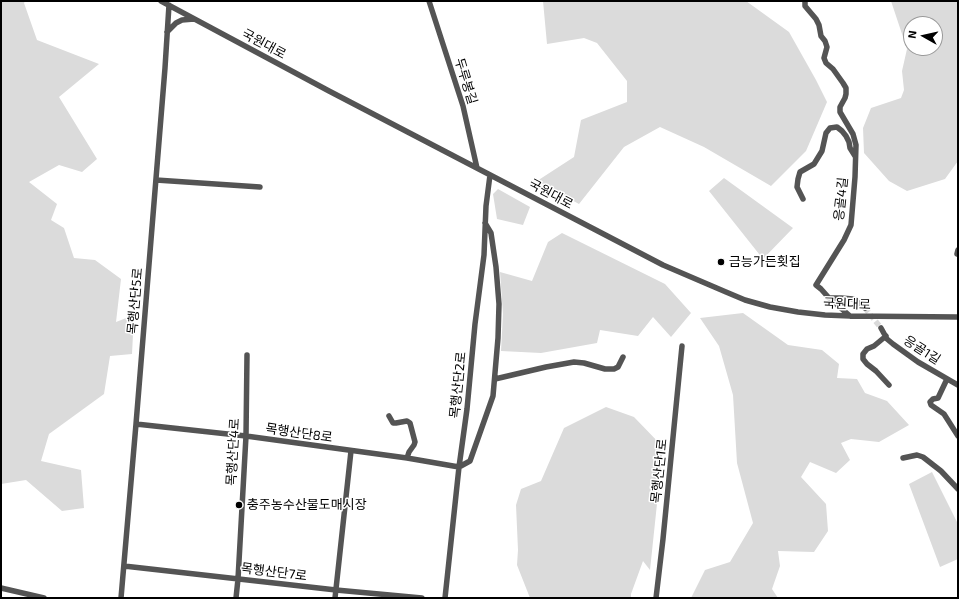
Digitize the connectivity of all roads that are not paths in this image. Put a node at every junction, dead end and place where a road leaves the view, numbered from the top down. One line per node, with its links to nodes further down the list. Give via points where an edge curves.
1 (161, 1): 4 (street, 국원대로)
2 (429, 1): 8 (street, 두루봉길, via 463,106)
3 (804, 1): 7 (street, 응골4길, via 816,19 825,41 826,63 846,88 840,112 853,134 856,145)
4 (169, 5): 5 (street, 국원대로); 6 (street, 목행산단5로)
5 (194, 19): 6 (street, via 176,23); 8 (street, 국원대로)
6 (167, 33): 10 (street, 목행산단5로)
7 (855, 157): 12 (street, 응골4길, via 842,131 830,128 826,133 822,151 814,164 800,172 797,187); 14 (street, 응골4길, via 851,225 816,284)
8 (478, 168): 9 (street, 국원대로)
9 (490, 175): 13 (street, 목행산단2로); 16 (street, 국원대로, via 663,265 732,295 770,307 798,312)
10 (156, 180): 11 (street); 28 (street, 목행산단5로)
11 (260, 187)
12 (803, 199)
13 (485, 223): 23 (street, via 492,233 499,304); 34 (street, 목행산단2로, via 484,255)
14 (830, 298): 15 (street, via 853,299); 16 (street, 응골4길)
15 (865, 308)
16 (850, 316): 17 (street, 국원대로)
17 (958, 317)
18 (881, 328): 19 (street, 응골1길)
19 (886, 336): 24 (street, 응골1길, via 918,362); 26 (street, via 867,349 863,359)
20 (682, 346): 46 (street, 목행산단1로)
21 (247, 355): 29 (street, 목행산단4로)
22 (623, 357): 23 (street, via 614,370 574,362)
23 (495, 379): 34 (street, via 493,396 470,461)
24 (947, 379): 25 (street, 응골1길); 30 (street, via 938,398 930,402 931,406 944,414)
25 (958, 385)
26 (889, 386)
27 (389, 416): 32 (street, via 393,423 410,423 415,442)
28 (136, 424): 29 (street, 목행산단8로); 36 (street, 목행산단5로)
29 (246, 436): 31 (street, 목행산단8로); 37 (street, 목행산단4로)
30 (958, 436)
31 (351, 451): 32 (street, 목행산단8로); 39 (street)
32 (407, 458): 34 (street, 목행산단8로)
33 (903, 458): 35 (street, via 917,455 923,457)
34 (459, 467): 45 (street, 목행산단2로)
35 (958, 489)
36 (124, 566): 37 (street, 목행산단7로); 41 (street, 목행산단5로)
37 (238, 579): 39 (street, 목행산단7로); 42 (street, 목행산단4로)
38 (1, 588): 40 (street)
39 (336, 590): 43 (street); 44 (street, 목행산단7로)
40 (44, 598)
41 (121, 598)
42 (236, 598)
43 (335, 598)
44 (422, 598)
45 (444, 598)
46 (656, 598)

